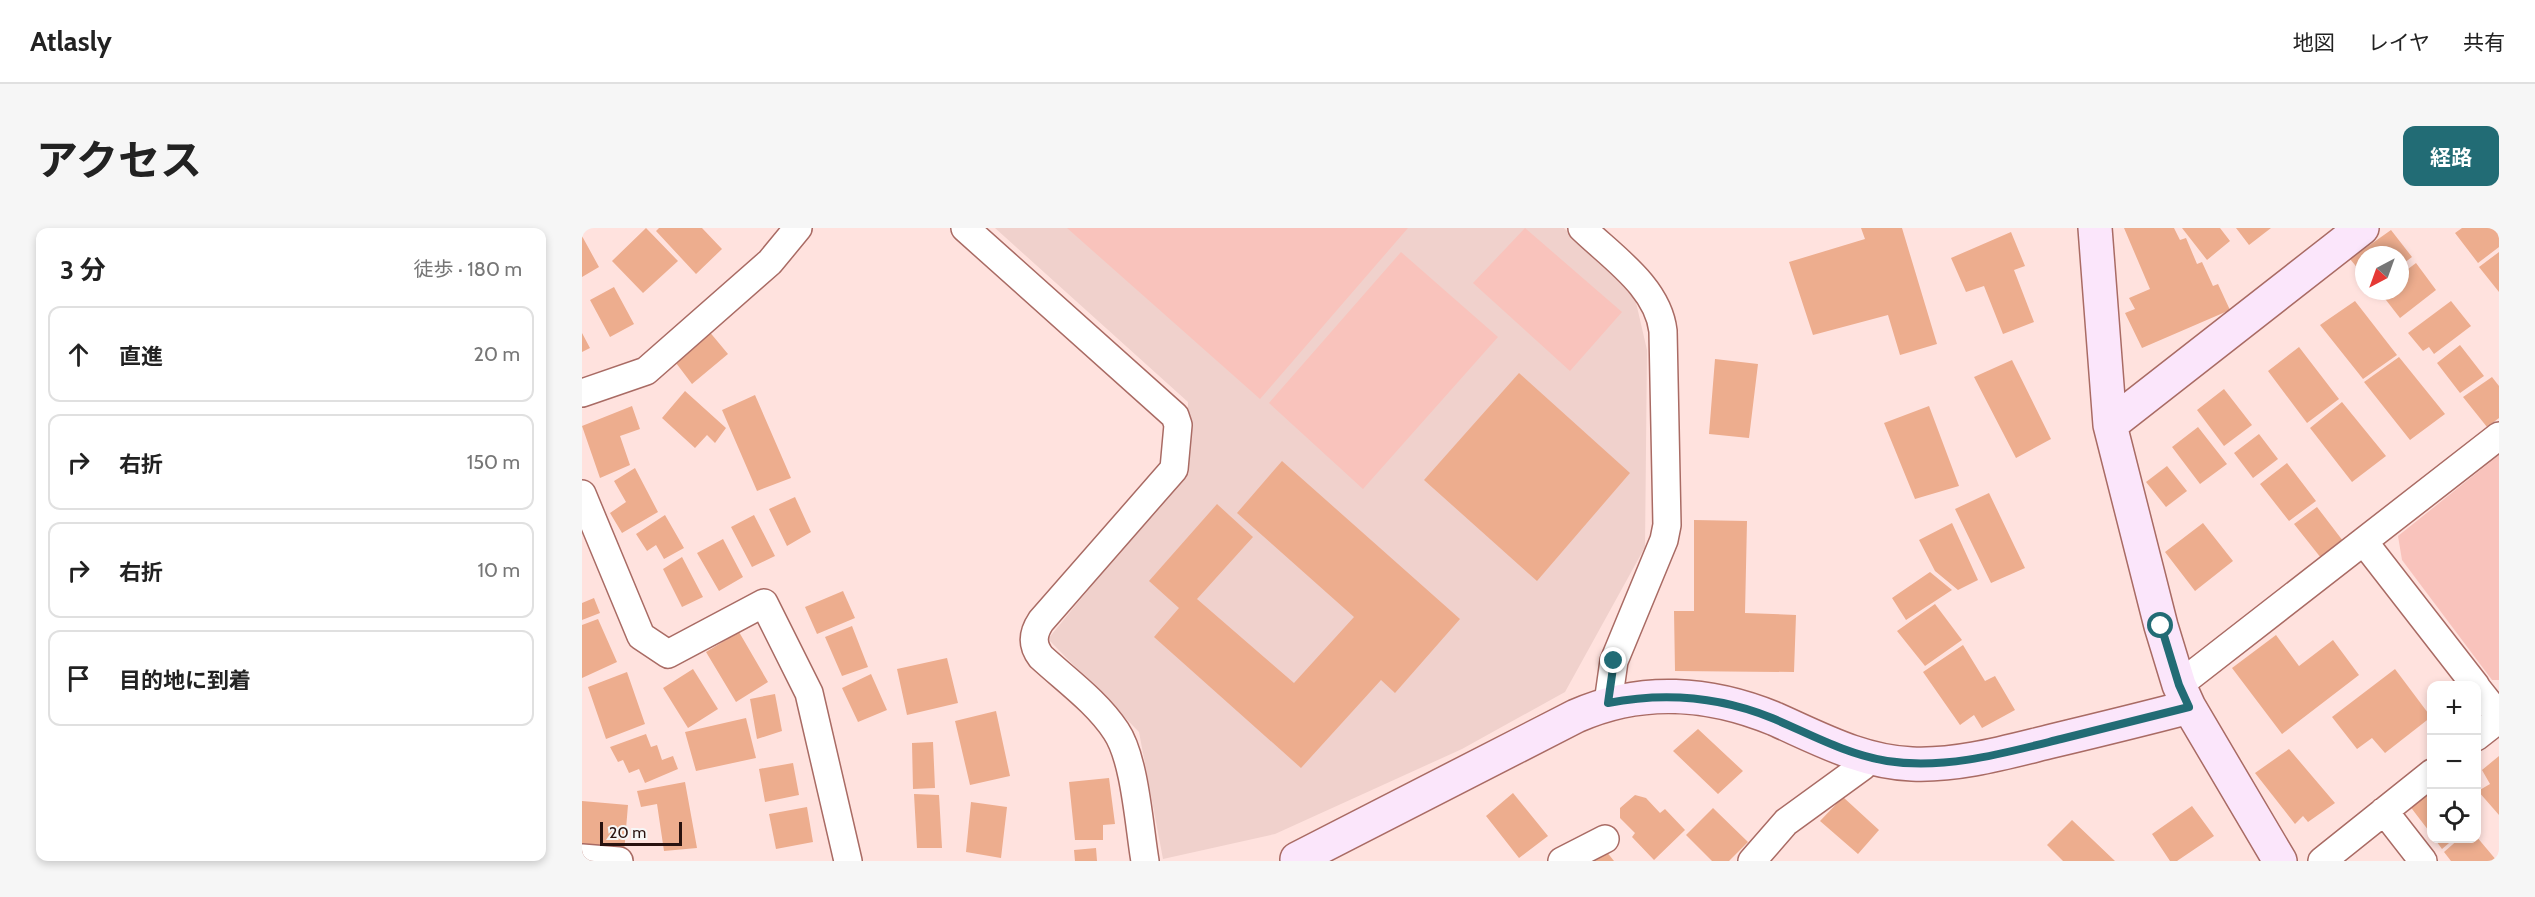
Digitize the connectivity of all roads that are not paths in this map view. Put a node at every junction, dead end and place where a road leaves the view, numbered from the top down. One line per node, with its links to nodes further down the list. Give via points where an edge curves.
1 (798, 228): 6 (street, via 770,262 645,371)
2 (965, 228): 25 (street, via 1175,417 1178,425 1174,469 1041,621 1034,638 1041,657 1117,732 1127,752)
3 (1582, 228): 14 (street, via 1651,297 1661,316 1663,331 1667,525 1614,661)
4 (2095, 228): 7 (street)
5 (2362, 228): 7 (street)
6 (582, 393)
7 (2110, 424): 13 (street, via 2130,510)
8 (2499, 436): 10 (street)
9 (582, 494): 24 (street, via 641,636 668,654 764,603 809,693)
10 (2364, 542): 11 (street); 13 (street)
11 (2472, 681)
12 (2481, 693): 15 (street)
13 (2184, 696): 17 (street, via 1996,755 1913,764); 28 (street)
14 (1608, 703): 17 (street, via 1667,695 1722,701); 22 (street, via 1497,754)
15 (2499, 717): 16 (street)
16 (2478, 735)
17 (1869, 758): 27 (street, via 1786,822)
18 (2427, 777): 19 (street)
19 (2384, 811): 29 (street); 30 (street)
20 (1605, 839): 26 (street)
21 (582, 858): 23 (street)
22 (1296, 860)
23 (619, 861)
24 (848, 861)
25 (1145, 861)
26 (1562, 861)
27 (1752, 861)
28 (2280, 861)
29 (2322, 861)
30 (2423, 861)

